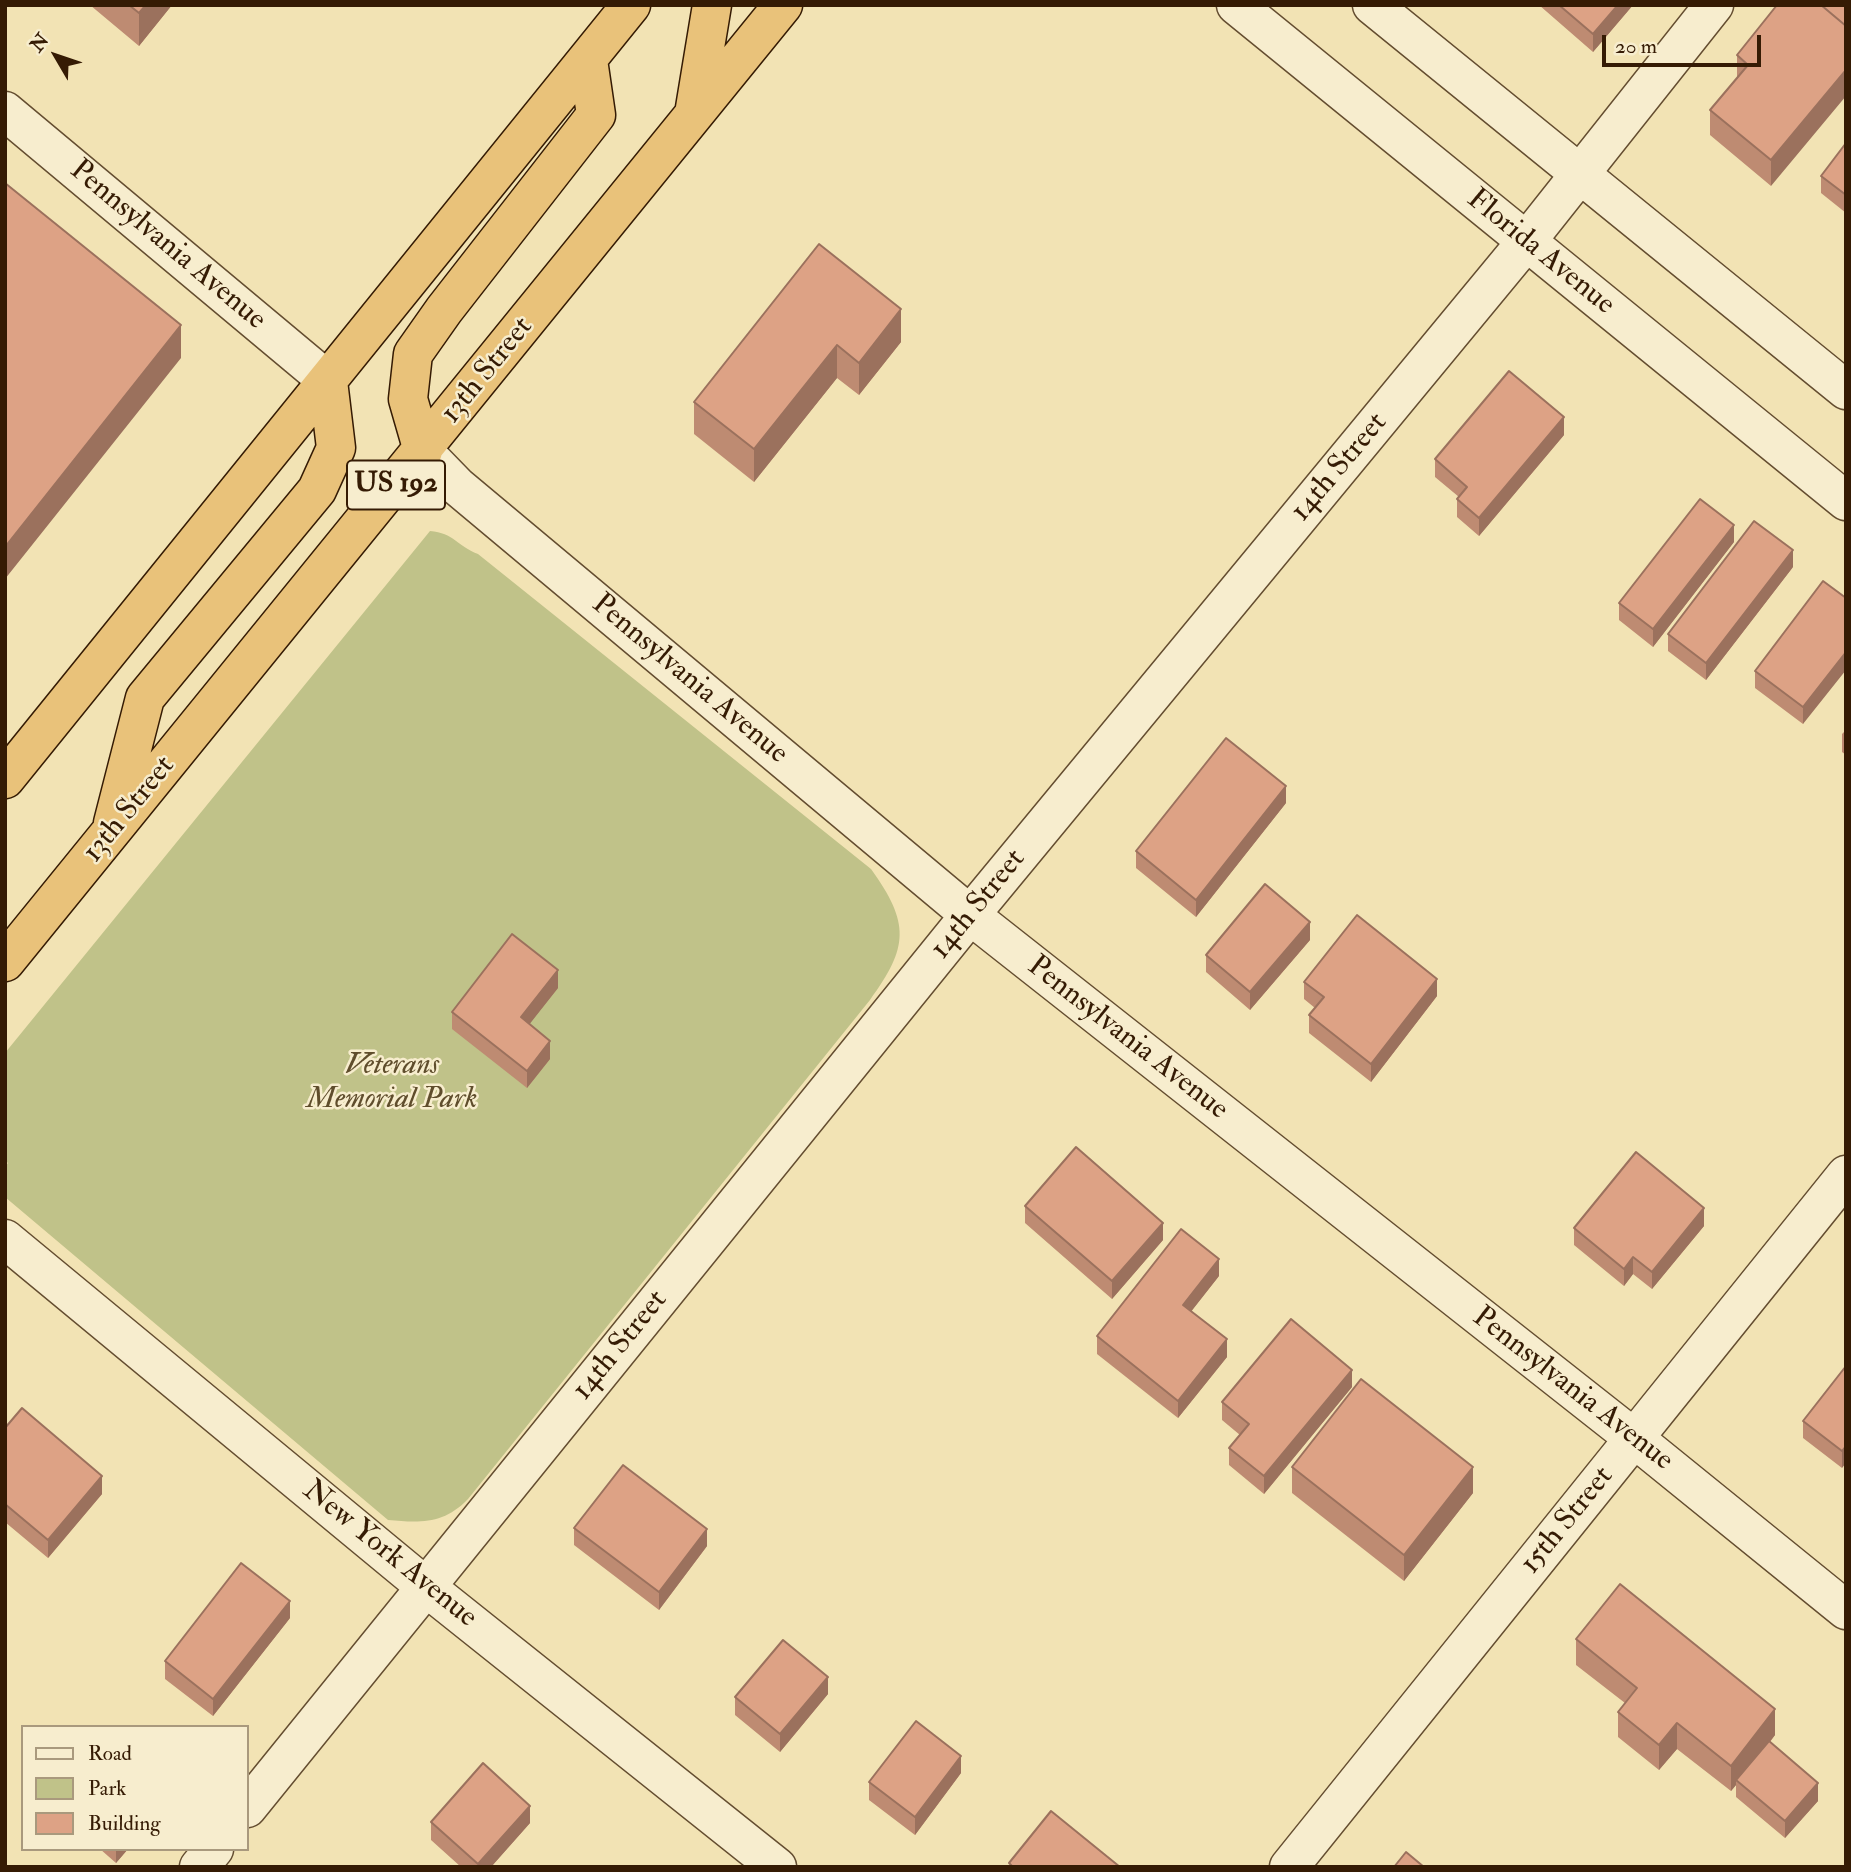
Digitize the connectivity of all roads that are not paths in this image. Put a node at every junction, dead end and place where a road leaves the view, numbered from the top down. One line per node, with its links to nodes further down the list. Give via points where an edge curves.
1 (631, 5): 7 (highway)
2 (712, 5): 9 (highway)
3 (783, 5): 9 (highway, 13th Street / US 192)
4 (1236, 5): 11 (street, Florida Avenue)
5 (1372, 5): 10 (street)
6 (1714, 5): 10 (street, 14th Street)
7 (587, 60): 12 (highway); 14 (highway, via 596,115 413,354 408,399)
8 (5, 111): 12 (street, Pennsylvania Avenue)
9 (693, 116): 14 (highway, 13th Street / US 192)
10 (1581, 174): 11 (street, 14th Street); 13 (street)
11 (1526, 242): 15 (street, Florida Avenue); 18 (street, 14th Street)
12 (328, 381): 16 (highway); 17 (highway, via 336,448 317,490 145,698)
13 (1846, 390)
14 (424, 451): 17 (highway, 13th Street / US 192); 18 (street, Pennsylvania Avenue, via 457,486)
15 (1846, 500)
16 (5, 779)
17 (110, 835): 19 (highway, 13th Street / US 192)
18 (970, 915): 22 (street, Pennsylvania Avenue); 23 (street, 14th Street)
19 (5, 962)
20 (1846, 1175): 22 (street, 15th Street)
21 (5, 1239): 23 (street, New York Avenue)
22 (1635, 1439): 24 (street, Pennsylvania Avenue); 29 (street, 15th Street)
23 (426, 1587): 25 (street, 14th Street); 28 (street, New York Avenue)
24 (1846, 1610)
25 (248, 1807)
26 (212, 1851): 27 (street)
27 (199, 1867)
28 (777, 1867)
29 (1289, 1867)

